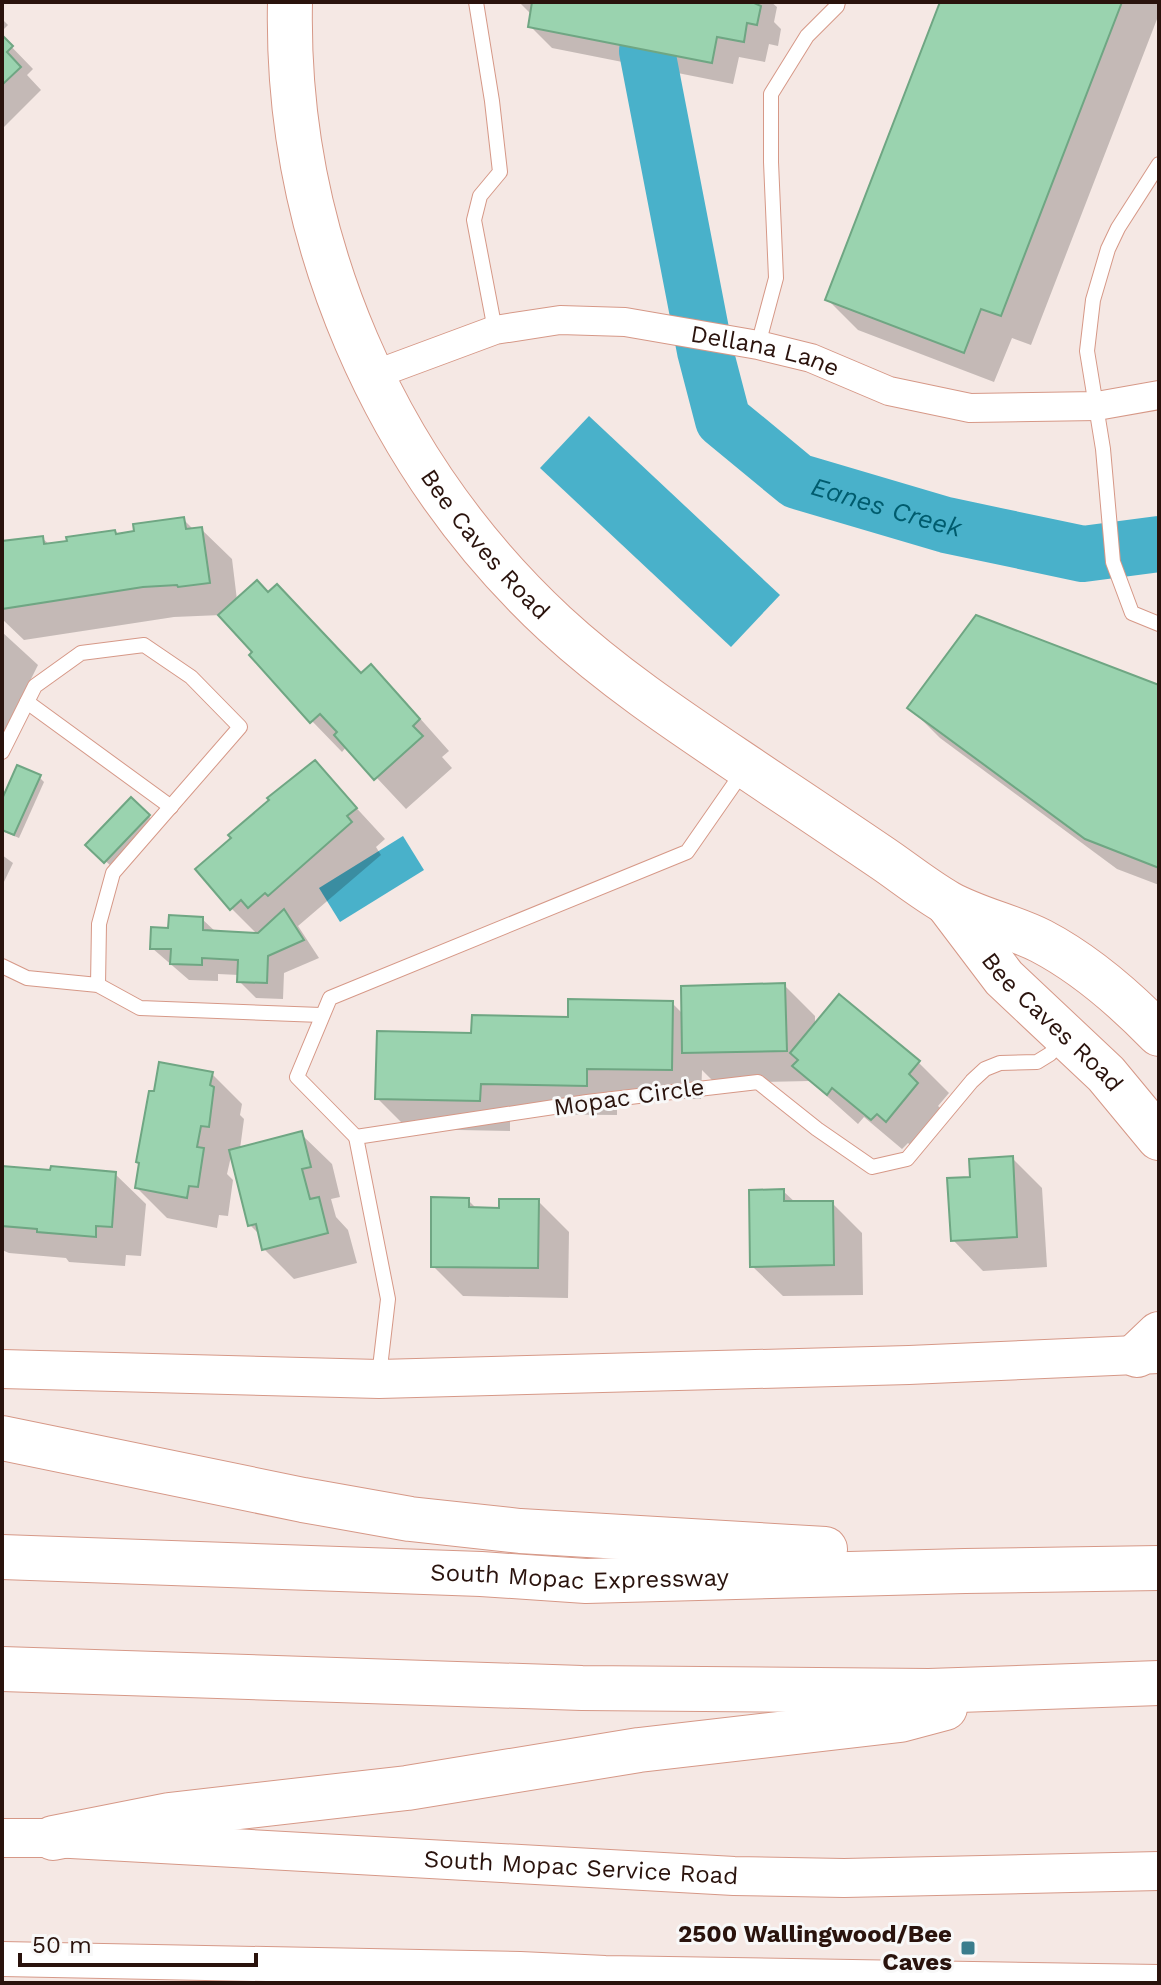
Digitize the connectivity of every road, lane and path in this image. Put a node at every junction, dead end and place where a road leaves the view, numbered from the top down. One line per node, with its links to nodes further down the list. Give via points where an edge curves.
1 (290, 2): 7 (main road, Bee Caves Road, via 294,110 306,185 331,277)
2 (476, 2): 5 (lane, via 500,172 480,196 474,220)
3 (838, 2): 6 (lane, via 807,36 771,94 776,278)
4 (1159, 164): 9 (lane, via 1118,228 1093,300 1087,351)
5 (495, 330): 6 (street, Dellana Lane, via 560,320 625,322); 7 (street, Dellana Lane)
6 (758, 345): 9 (street, Dellana Lane, via 811,358 889,391 970,408)
7 (371, 376): 13 (main road, Bee Caves Road, via 428,475 515,585 625,682)
8 (1159, 395): 9 (street, Dellana Lane)
9 (1097, 406): 10 (lane, via 1113,562 1132,613)
10 (1159, 624)
11 (27, 702): 12 (lane); 14 (lane); 14 (lane, via 35,686 81,653 144,645 191,677 240,727)
12 (2, 752)
13 (747, 766): 15 (main road, Bee Caves Road); 18 (lane, via 687,852 330,998)
14 (171, 807): 17 (lane, via 113,873 99,924)
15 (948, 904): 19 (main road, Bee Caves Road, via 1068,956); 20 (main road, Bee Caves Road, via 1004,978)
16 (2, 966): 17 (lane, via 27,978)
17 (98, 985): 18 (lane, via 140,1008)
18 (321, 1015): 22 (lane, via 297,1077)
19 (1159, 1034)
20 (1066, 1035): 21 (main road, Bee Caves Road); 22 (lane, Mopac Circle, via 1037,1062 985,1069 907,1159 872,1167 758,1082)
21 (1151, 1127): 23 (main road, Bee Caves Road)
22 (356, 1137): 26 (lane, via 388,1299)
23 (1159, 1156)
24 (1154, 1357): 26 (main road)
25 (2, 1369): 26 (main road)
26 (379, 1379)
27 (2, 1438): 30 (main road, via 410,1519 520,1531 816,1548)
28 (2, 1557): 30 (main road, South Mopac Expressway, via 586,1581)
29 (1145, 1569): 30 (main road, South Mopac Expressway)
30 (965, 1571)
31 (2, 1669): 33 (main road, via 582,1688 929,1691)
32 (1154, 1683): 33 (main road)
33 (1028, 1686): 35 (main road, via 900,1720 169,1815)
34 (2, 1838): 35 (main road, South Mopac Service Road)
35 (53, 1838): 38 (main road, South Mopac Service Road, via 734,1876)
36 (1159, 1847): 38 (main road)
37 (1159, 1871): 38 (main road, South Mopac Service Road)
38 (1111, 1872)
39 (2, 1959): 40 (street)
40 (520, 1976): 41 (street)
41 (605, 1978): 42 (street)
42 (1159, 1982)

